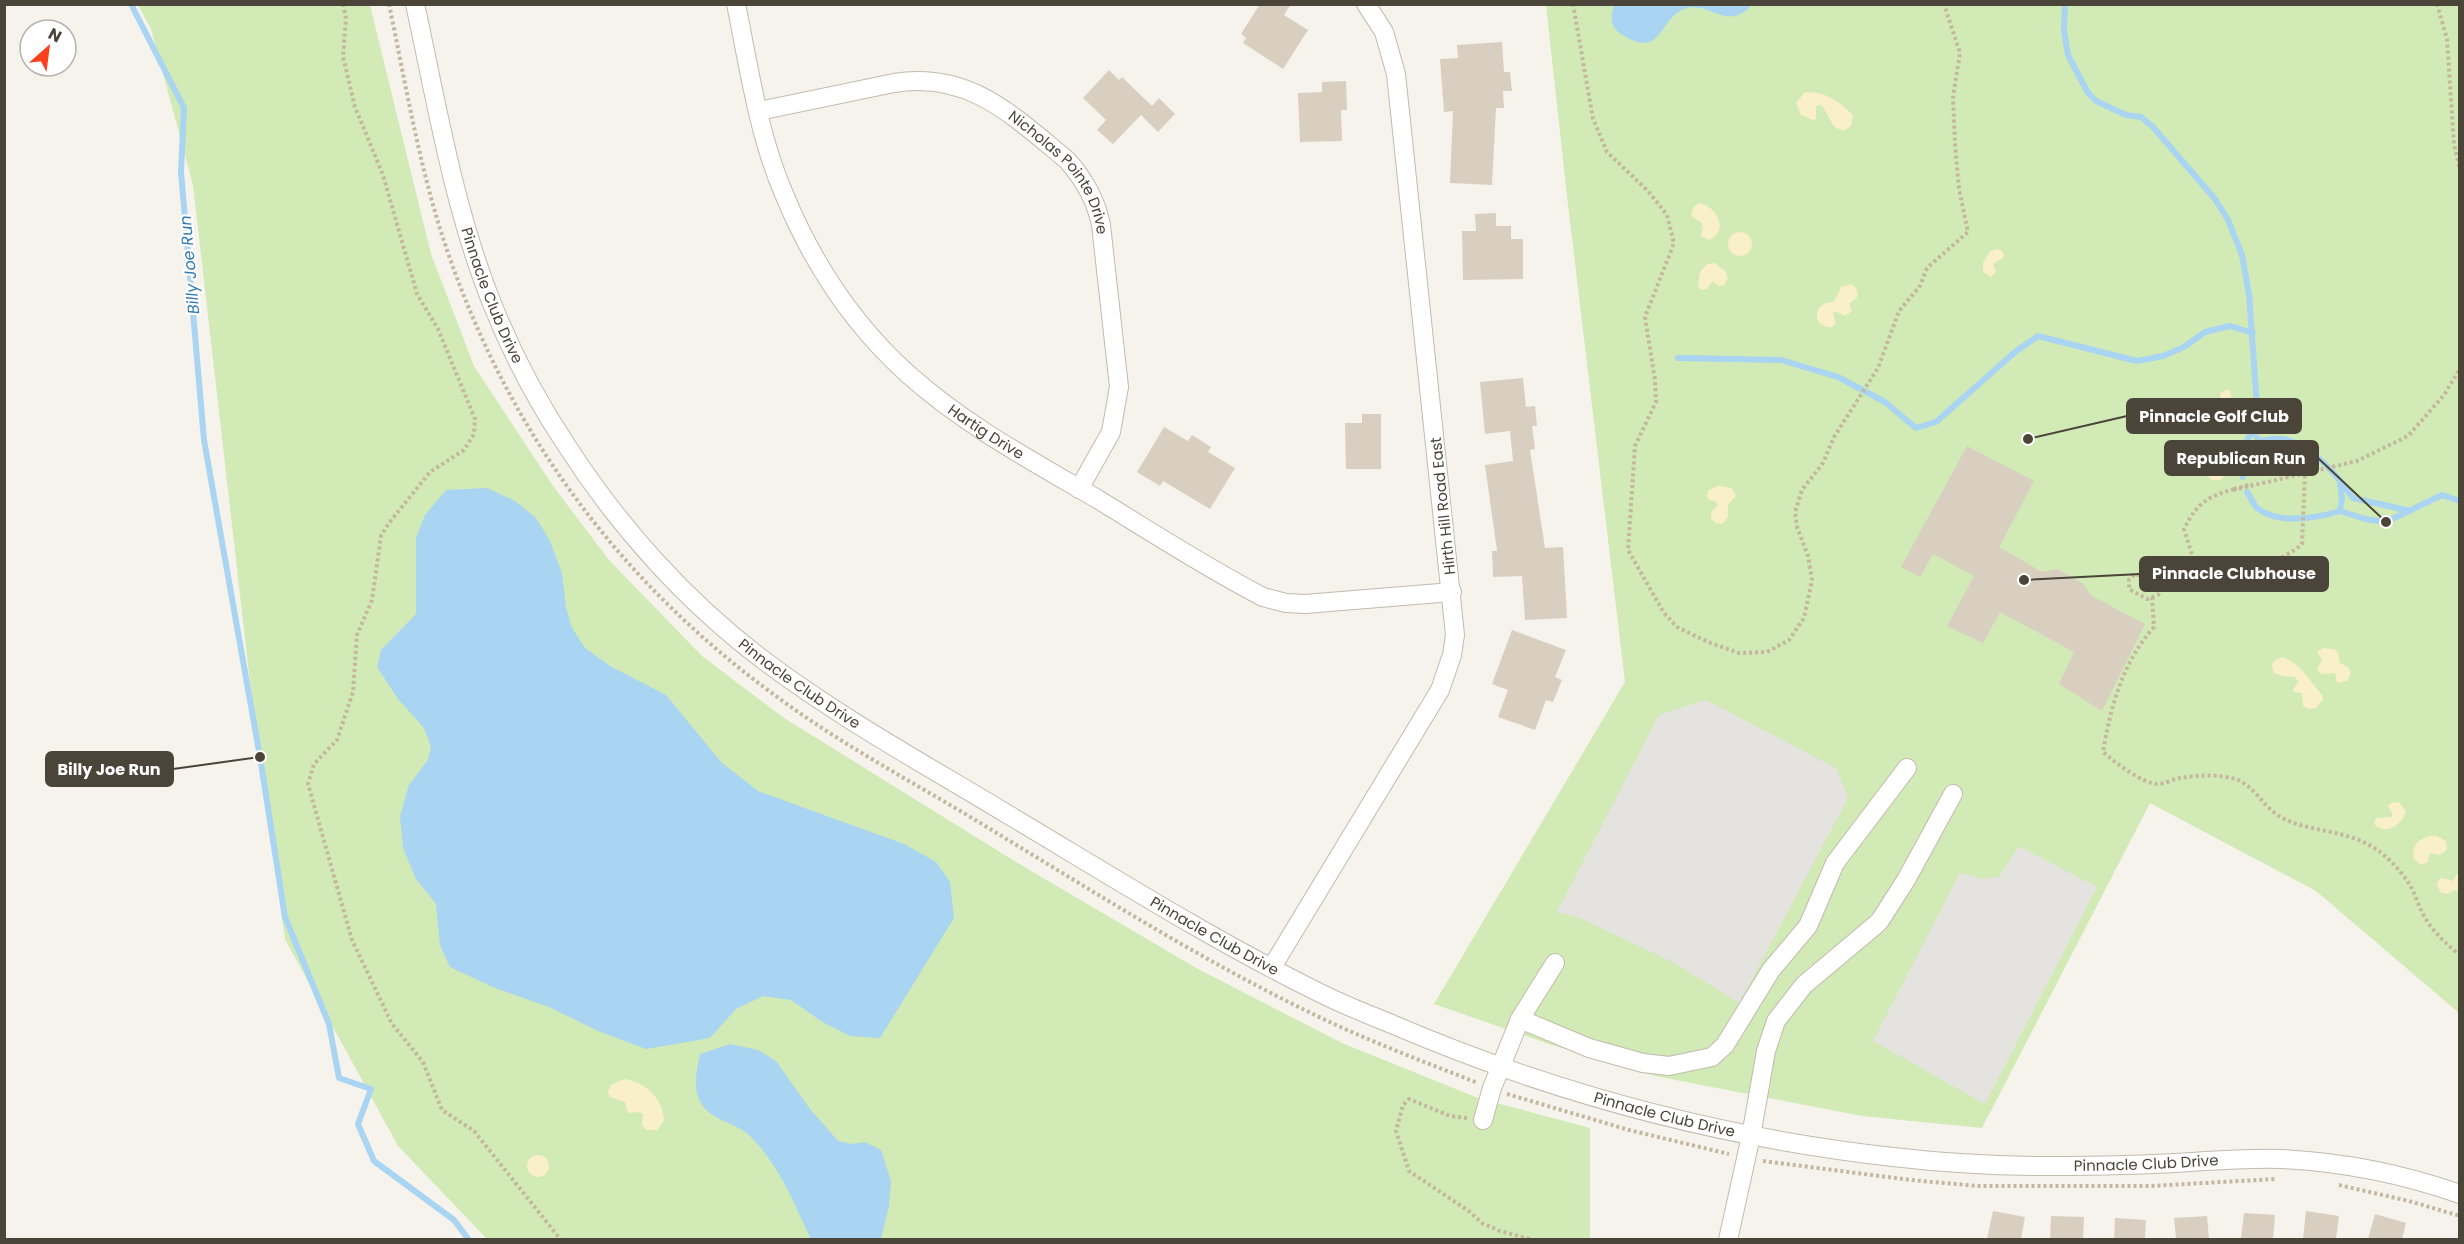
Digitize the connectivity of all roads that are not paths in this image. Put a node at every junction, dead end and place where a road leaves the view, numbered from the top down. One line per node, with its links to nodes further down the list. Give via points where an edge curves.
1 (415, 4): 10 (street, Pinnacle Club Drive, via 449,161 492,305 563,440 604,499 656,561 760,658 825,704 1187,922)
2 (736, 4): 4 (street, Hartig Drive)
3 (1366, 4): 6 (street, Hirth Hill Road East, via 1384,32 1396,74)
4 (759, 111): 5 (street, Hartig Drive, via 779,182 803,235 823,272 871,336 909,375 945,404); 5 (street, Nicholas Pointe Drive, via 911,80 941,81 993,102 1077,171 1098,210 1101,225 1119,387 1111,432)
5 (1079, 489): 6 (street, Hartig Drive, via 1263,597 1305,604)
6 (1452, 592): 10 (street, Hirth Hill Road East, via 1455,635 1440,690)
7 (1907, 768): 11 (street, via 1835,862 1808,926 1772,970 1725,1044 1712,1057 1669,1066 1643,1063 1588,1048)
8 (1953, 794): 14 (street, via 1879,922 1804,985 1776,1021 1766,1052)
9 (1555, 963): 11 (street)
10 (1272, 967): 12 (street, Pinnacle Club Drive, via 1324,995)
11 (1520, 1019): 12 (street)
12 (1501, 1068): 13 (street); 14 (street, Pinnacle Club Drive, via 1602,1100)
13 (1483, 1120)
14 (1751, 1136): 15 (street, Pinnacle Club Drive, via 1893,1157 2044,1167 2282,1159 2381,1172); 16 (street)
15 (2460, 1194)
16 (1728, 1239)

